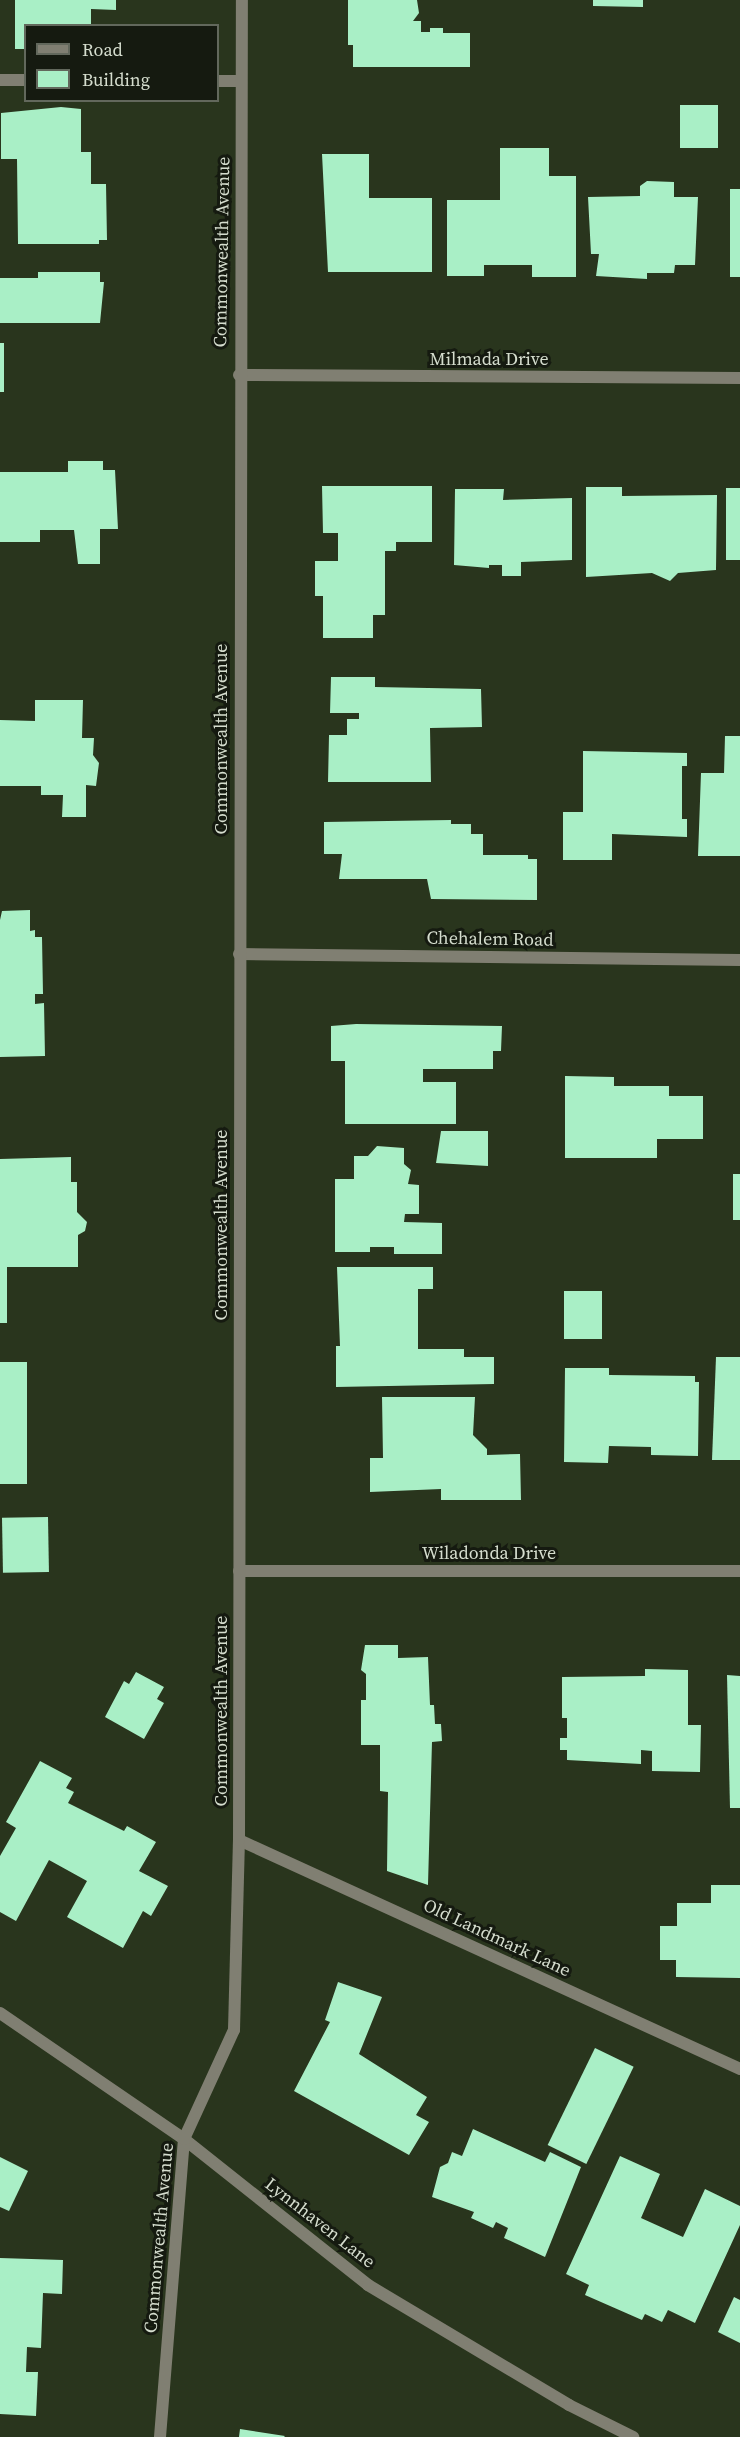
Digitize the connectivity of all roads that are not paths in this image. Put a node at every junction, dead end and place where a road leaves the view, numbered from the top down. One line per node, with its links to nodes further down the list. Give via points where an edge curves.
1 (242, 0): 5 (street, Commonwealth Avenue)
2 (0, 80): 3 (street)
3 (24, 80)
4 (219, 81): 5 (street)
5 (242, 81): 6 (street, Commonwealth Avenue)
6 (239, 375): 7 (street, Milmada Drive); 8 (street, Commonwealth Avenue)
7 (740, 378)
8 (239, 954): 9 (street, Chehalem Road); 10 (street, Commonwealth Avenue)
9 (740, 960)
10 (239, 1571): 11 (street, Wiladonda Drive); 12 (street, Commonwealth Avenue)
11 (740, 1571)
12 (239, 1840): 14 (street, Old Landmark Lane); 15 (street, Commonwealth Avenue, via 234,2030)
13 (0, 2013): 15 (street, Lynnhaven Lane)
14 (740, 2069)
15 (184, 2139): 16 (street, Commonwealth Avenue); 17 (street, Lynnhaven Lane, via 368,2285 569,2405)
16 (160, 2437)
17 (633, 2437)

